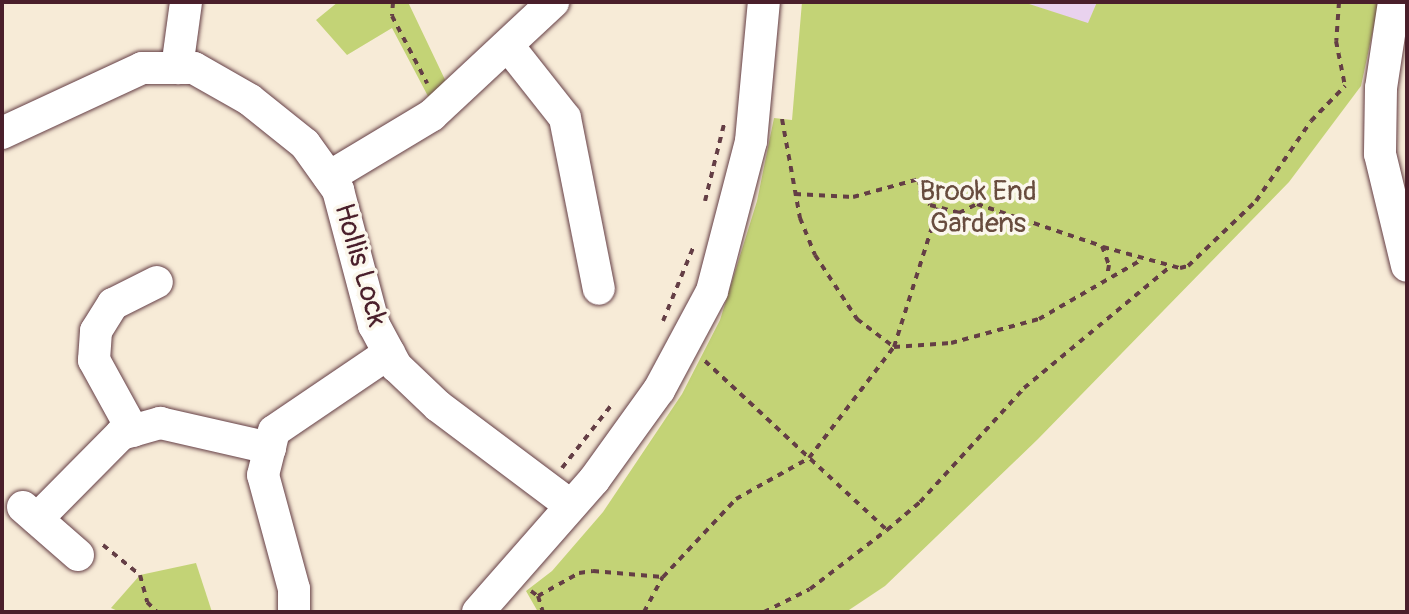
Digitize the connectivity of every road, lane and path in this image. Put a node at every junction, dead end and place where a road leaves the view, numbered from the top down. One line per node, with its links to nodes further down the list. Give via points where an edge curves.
1 (186, 2): 8 (street)
2 (393, 2): 9 (path, via 392,16)
3 (553, 2): 7 (street)
4 (764, 2): 25 (street, via 756,104 734,221 712,291)
5 (1339, 2): 20 (path, via 1336,41 1345,86 1311,121 1247,211 1188,266)
6 (1394, 2): 21 (street, via 1381,88 1380,154)
7 (509, 47): 9 (street); 24 (street, via 565,118)
8 (177, 68): 12 (street, Hollis Lock, via 142,68); 13 (street, Hollis Lock, via 194,68 250,100 305,144)
9 (440, 108): 13 (street)
10 (727, 110): 16 (path)
11 (782, 110): 14 (path)
12 (2, 133)
13 (329, 177): 27 (street, Hollis Lock, via 338,190 374,325)
14 (795, 194): 15 (path, via 853,197 919,179 921,195); 26 (path, via 827,278 857,319)
15 (938, 208): 18 (path, via 959,213 977,204); 26 (path)
16 (702, 214)
17 (695, 244): 25 (path)
18 (1102, 246): 19 (path); 22 (path)
19 (1143, 259): 20 (path); 22 (path)
20 (1171, 266): 33 (path, via 1024,388 920,502)
21 (1407, 266)
22 (1107, 276): 26 (path, via 1077,299 995,334)
23 (157, 282): 29 (street, via 113,304 96,331 94,360)
24 (599, 289)
25 (672, 338): 31 (path); 32 (street, via 659,390)
26 (894, 347): 31 (path)
27 (389, 353): 30 (street, via 274,431); 32 (street, Hollis Lock, via 438,406)
28 (617, 399): 32 (path)
29 (133, 431): 30 (street, via 160,423); 34 (street, via 121,434 29,512)
30 (270, 448): 39 (street, via 263,475 294,589)
31 (809, 458): 33 (path); 36 (path, via 736,499)
32 (560, 497): 35 (street)
33 (887, 530): 43 (path, via 810,589)
34 (87, 547): 38 (path, via 140,575 147,602)
35 (510, 572): 37 (path); 40 (street)
36 (663, 577): 37 (path, via 579,573); 42 (path)
37 (538, 596): 41 (path)
38 (157, 612)
39 (294, 612)
40 (478, 612)
41 (543, 612)
42 (644, 612)
43 (764, 612)

